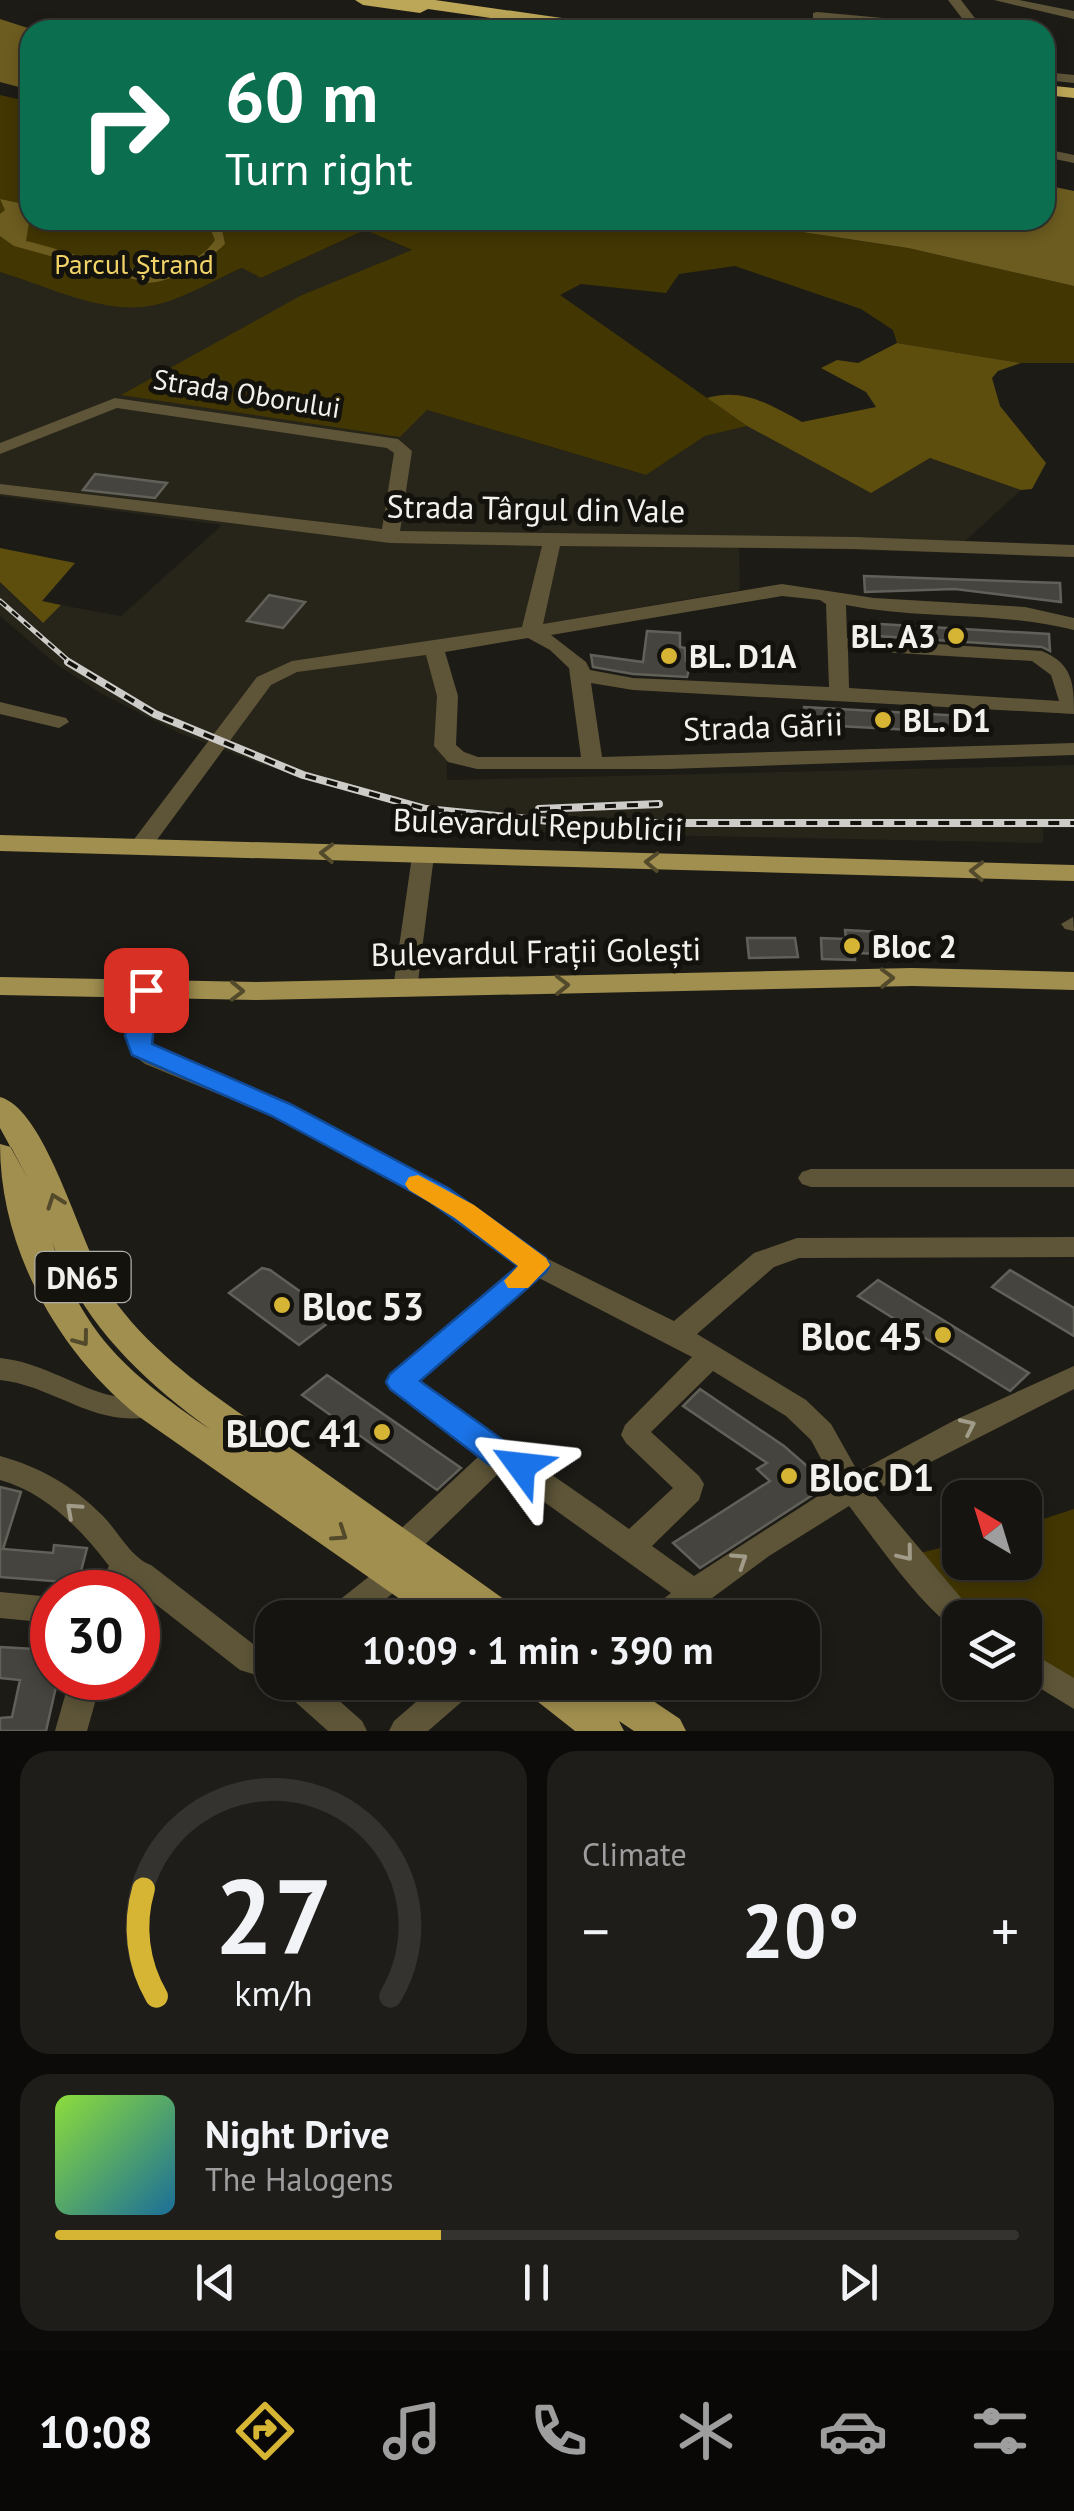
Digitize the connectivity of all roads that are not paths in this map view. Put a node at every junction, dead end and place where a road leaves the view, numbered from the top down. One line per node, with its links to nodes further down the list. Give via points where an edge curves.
1 (363, 0): 6 (highway)
2 (400, 0): 7 (highway)
3 (954, 0): 8 (street)
4 (1000, 0): 5 (street)
5 (1074, 16): 9 (street)
6 (504, 20)
7 (541, 20)
8 (970, 20)
9 (1068, 34)
10 (0, 449): 12 (street, Strada Oborului, via 116,403 392,444 403,451)
11 (0, 489): 12 (street, Strada Târgul din Vale)
12 (390, 537): 13 (street, Strada Târgul din Vale)
13 (552, 541): 14 (street, Strada Târgul din Vale); 17 (street)
14 (1074, 551)
15 (826, 595): 16 (street, via 1026,611); 17 (street, via 782,590); 18 (street, via 836,602)
16 (1074, 624)
17 (531, 632): 19 (street); 20 (street, via 569,656)
18 (838, 643): 21 (street); 23 (street, via 1035,655 1054,664 1066,681)
19 (434, 648): 26 (street, Strada Gării, via 449,688 445,746 456,757 477,763); 28 (street, via 292,667 264,682)
20 (582, 676): 21 (street); 26 (street)
21 (839, 694): 23 (street)
22 (0, 708): 24 (street)
23 (1072, 708)
24 (59, 722)
25 (1074, 749): 26 (street, Strada Gării)
26 (592, 762)
27 (0, 843): 28 (main road, Bulevardul Republicii)
28 (140, 847): 29 (main road, Bulevardul Republicii, one-way to 28)
29 (424, 856): 30 (main road, Bulevardul Republicii, one-way to 29); 33 (street)
30 (1074, 873)
31 (1074, 981): 33 (main road, Bulevardul Frații Golești, one-way to 31, via 912,977)
32 (0, 986): 34 (main road, Bulevardul Frații Golești)
33 (405, 989): 34 (main road, Bulevardul Frații Golești, one-way to 33)
34 (146, 990): 40 (street, via 141,1049 264,1102 438,1195)
35 (0, 1108): 50 (main road, DN65, one-way to 35, via 140,1353 86,1283 37,1158)
36 (0, 1155): 45 (main road, DN65, one-way to 45, via 72,1326)
37 (811, 1178): 38 (street)
38 (1074, 1178)
39 (1074, 1247): 41 (street, via 797,1248 764,1260)
40 (536, 1265): 41 (street); 46 (street, via 400,1382)
41 (677, 1335): 42 (street)
42 (712, 1355): 48 (street, via 809,1418); 49 (street, via 638,1426 644,1445 689,1484)
43 (0, 1369): 45 (street, via 28,1373 112,1409)
44 (1074, 1377): 48 (street, one-way to 44)
45 (150, 1406): 50 (main road, DN65, one-way to 50)
46 (498, 1456): 49 (street); 50 (street)
47 (0, 1468): 51 (street, one-way to 47, via 120,1554 46,1486)
48 (852, 1488): 53 (street, one-way to 48); 58 (street, one-way to 58)
49 (633, 1545): 53 (street)
50 (399, 1559): 54 (street); 55 (main road, DN65); 56 (main road, DN65)
51 (120, 1570)
52 (160, 1588): 61 (street)
53 (694, 1592): 57 (street)
54 (357, 1600)
55 (439, 1600)
56 (471, 1600)
57 (684, 1600)
58 (943, 1600)
59 (0, 1605): 60 (street)
60 (30, 1608)
61 (255, 1661)
62 (1042, 1673): 63 (street)
63 (1074, 1695)
64 (80, 1700): 69 (street)
65 (316, 1700): 70 (street)
66 (441, 1700): 71 (street)
67 (582, 1700): 72 (main road)
68 (600, 1700): 73 (main road)
69 (71, 1731)
70 (351, 1731)
71 (405, 1731)
72 (604, 1731)
73 (666, 1731)

